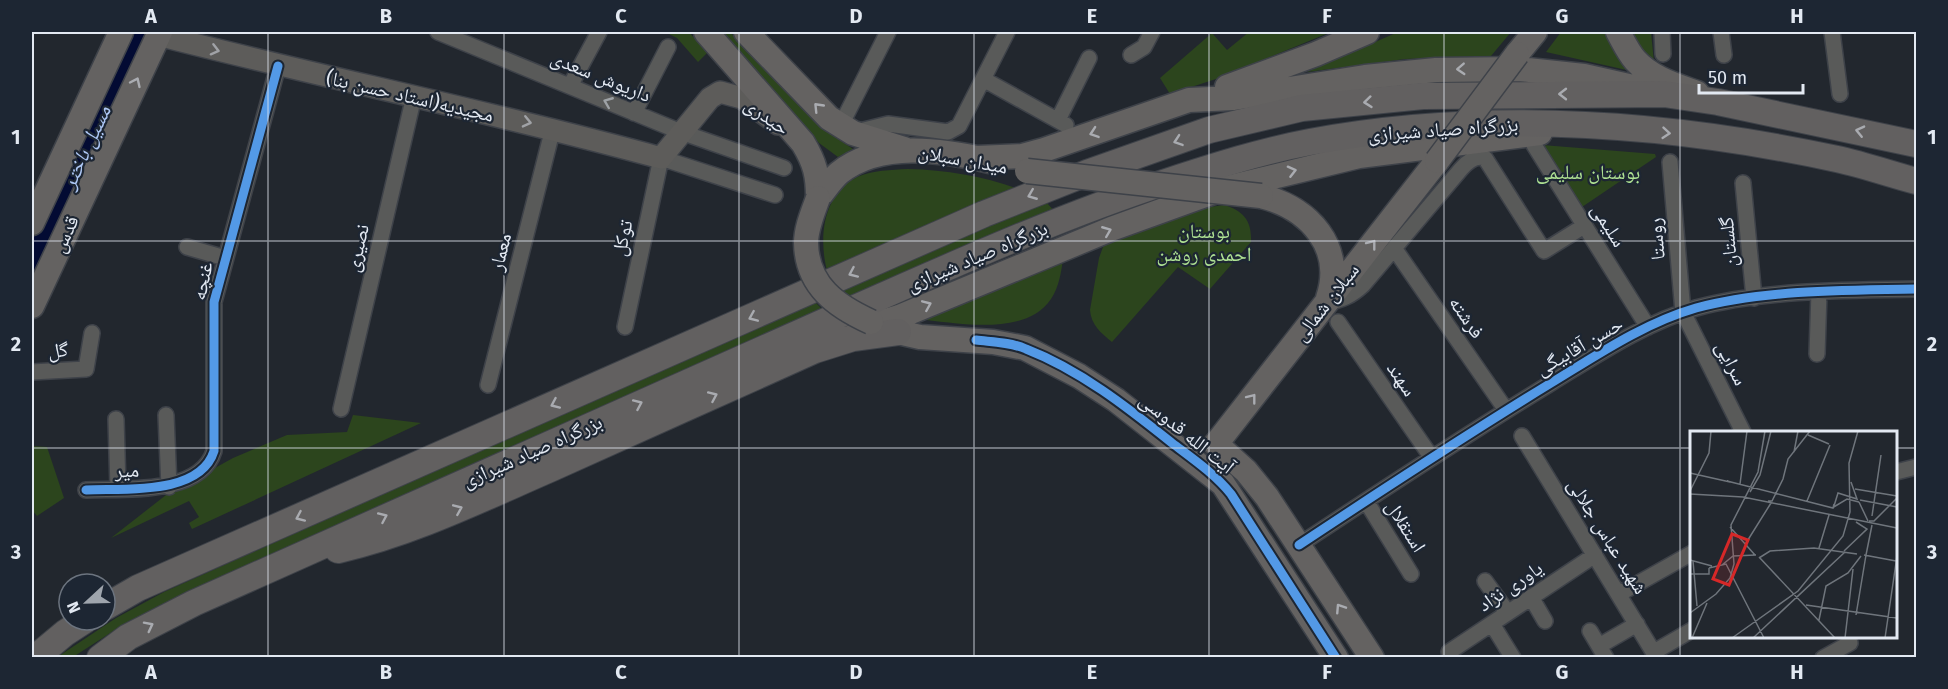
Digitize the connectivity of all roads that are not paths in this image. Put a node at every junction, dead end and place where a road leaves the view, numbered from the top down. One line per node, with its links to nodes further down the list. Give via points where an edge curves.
1 (121, 32): 47 (main road)
2 (438, 32): 16 (street, داریوش سعدی)
3 (599, 32): 24 (street)
4 (706, 32): 35 (main road)
5 (747, 32): 33 (main road, one-way to 5, via 829,118)
6 (888, 32): 33 (street)
7 (1007, 32): 23 (street)
8 (1152, 32): 19 (street, via 1144,47)
9 (1367, 32): 28 (main road, via 1270,73)
10 (1535, 32): 57 (main road, سبلان شمالی, one-way to 10, bridge, via 1437,161)
11 (1618, 32): 29 (main road, via 1644,70)
12 (1662, 32): 18 (street)
13 (1721, 32): 20 (street)
14 (1832, 32): 26 (street)
15 (159, 33): 22 (main road, مجیدیه(استاد حسن بنا), one-way to 22); 55 (main road, قدس, one-way to 15)
16 (464, 36): 24 (street, داریوش سعدی)
17 (668, 47): 30 (street)
18 (1663, 54)
19 (1131, 55)
20 (1724, 55)
21 (1089, 58): 23 (street, via 1062,123)
22 (278, 66): 27 (main road, مجیدیه(استاد حسن بنا)); 51 (street, غنچه)
23 (983, 79): 33 (street, via 954,130 888,124)
24 (570, 86): 30 (street, داریوش سعدی, one-way to 24)
25 (1664, 94): 28 (main road, one-way to 28, via 1555,71 1475,69 1365,77 1234,98); 29 (highway, بزرگراه صیاد شیرازی); 88 (highway, بزرگراه صیاد شیرازی, one-way to 88, via 1423,96 1302,108 1209,130 984,214)
26 (1840, 94)
27 (414, 96): 32 (main road, مجیدیه(استاد حسن بنا), one-way to 32); 67 (street, نصیری)
28 (1189, 100): 40 (main road, one-way to 40, via 1022,156)
29 (1718, 102): 36 (highway, بزرگراه صیاد شیرازی, one-way to 29)
30 (634, 112): 34 (street, داریوش سعدی)
31 (1608, 127): 43 (highway, بزرگراه صیاد شیرازی, one-way to 43, via 1774,147 1842,160); 58 (main road, one-way to 31, via 899,317 1121,225 1244,183 1359,156); 83 (highway, بزرگراه صیاد شیرازی, one-way to 31, via 998,245 1112,200 1220,164 1310,142 1403,130 1523,123)
32 (553, 128): 39 (main road, مجیدیه(استاد حسن بنا)); 66 (street, معمار)
33 (847, 129): 38 (main road)
34 (681, 132): 35 (main road, حیدری, via 720,92 742,98); 39 (main road); 42 (street, داریوش سعدی)
35 (798, 138): 46 (main road, via 813,160)
36 (1917, 144)
37 (1534, 145): 48 (street, سلیمی)
38 (906, 150): 40 (main road, میدان سبلان); 46 (main road, میدان سبلان, via 867,158 839,173)
39 (661, 158): 45 (street); 59 (street, توکل)
40 (976, 158): 57 (main road, میدان سبلان, bridge, via 1027,171 1261,196 1286,204 1319,232 1329,251)
41 (1670, 162): 56 (street, روستا)
42 (784, 168)
43 (1917, 181)
44 (1743, 183): 54 (street, گلستان)
45 (775, 195)
46 (818, 198): 58 (main road, میدان سبلان, bridge, via 806,244 812,271 831,300)
47 (32, 223)
48 (1584, 226): 50 (street, via 1544,251 1485,158 1479,157 1467,163); 60 (street, سلیمی)
49 (187, 247): 51 (street)
50 (1394, 248): 57 (street, via 1363,285 1341,300); 68 (street, فرشته)
51 (225, 258): 76 (street, غنچه, via 212,323 214,451 207,466)
52 (1917, 289): 53 (street, حسن آقابیگی)
53 (1819, 292): 54 (street, حسن آقابیگی); 64 (street)
54 (1754, 298): 56 (street, حسن آقابیگی)
55 (32, 306)
56 (1683, 312): 60 (street, حسن آقابیگی); 71 (street, سرایی)
57 (1332, 313): 73 (street, سهند); 80 (main road, سبلان شمالی, one-way to 57, via 1253,479 1216,444)
58 (871, 322): 61 (main road, میدان سبلان)
59 (625, 327)
60 (1648, 327): 68 (street, حسن آقابیگی)
61 (898, 332): 63 (main road, میدان سبلان); 83 (highway, one-way to 61, via 411,529 815,350 853,338)
62 (92, 333): 65 (street, گل, via 86,369)
63 (976, 340): 104 (main road, آیت الله قدوسی, via 1025,348 1080,376 1146,421 1211,473 1231,494)
64 (1817, 354)
65 (32, 372)
66 (488, 385)
67 (341, 410)
68 (1506, 410): 73 (street, حسن آقابیگی)
69 (166, 415): 76 (street)
70 (116, 418): 77 (street)
71 (1742, 431)
72 (1522, 436): 82 (street, شهید عباس جلالی)
73 (1432, 458): 79 (street, حسن آقابیگی)
74 (1917, 467): 75 (street)
75 (1897, 472)
76 (169, 486): 77 (street, میر)
77 (118, 489): 78 (street, میر)
78 (86, 490)
79 (1366, 501): 80 (street, حسن آقابیگی); 84 (street, استقلال)
80 (1299, 544): 105 (main road, one-way to 80)
81 (1690, 554): 86 (street)
82 (1594, 555): 86 (street, شهید عباس جلالی); 87 (street, یاوری نژاد)
83 (282, 563): 103 (highway, بزرگراه صیاد شیرازی, one-way to 83, via 160,620)
84 (1412, 573)
85 (1485, 581): 89 (street)
86 (1619, 594): 92 (street, شهید عباس جلالی)
87 (1531, 597): 89 (street, یاوری نژاد); 90 (street)
88 (117, 600)
89 (1508, 613): 91 (street, یاوری نژاد)
90 (1545, 621)
91 (1492, 624): 99 (street, یاوری نژاد); 106 (street)
92 (1637, 624): 100 (street); 101 (street, شهید عباس جلالی)
93 (1590, 631): 100 (street)
94 (1690, 631): 101 (street)
95 (62, 632): 97 (main road)
96 (67, 632): 102 (highway)
97 (32, 646)
98 (1851, 646): 107 (street)
99 (1449, 652)
100 (1602, 652)
101 (1656, 655)
102 (35, 657)
103 (100, 657)
104 (1336, 657)
105 (1372, 657)
106 (1513, 657)
107 (1823, 657)

